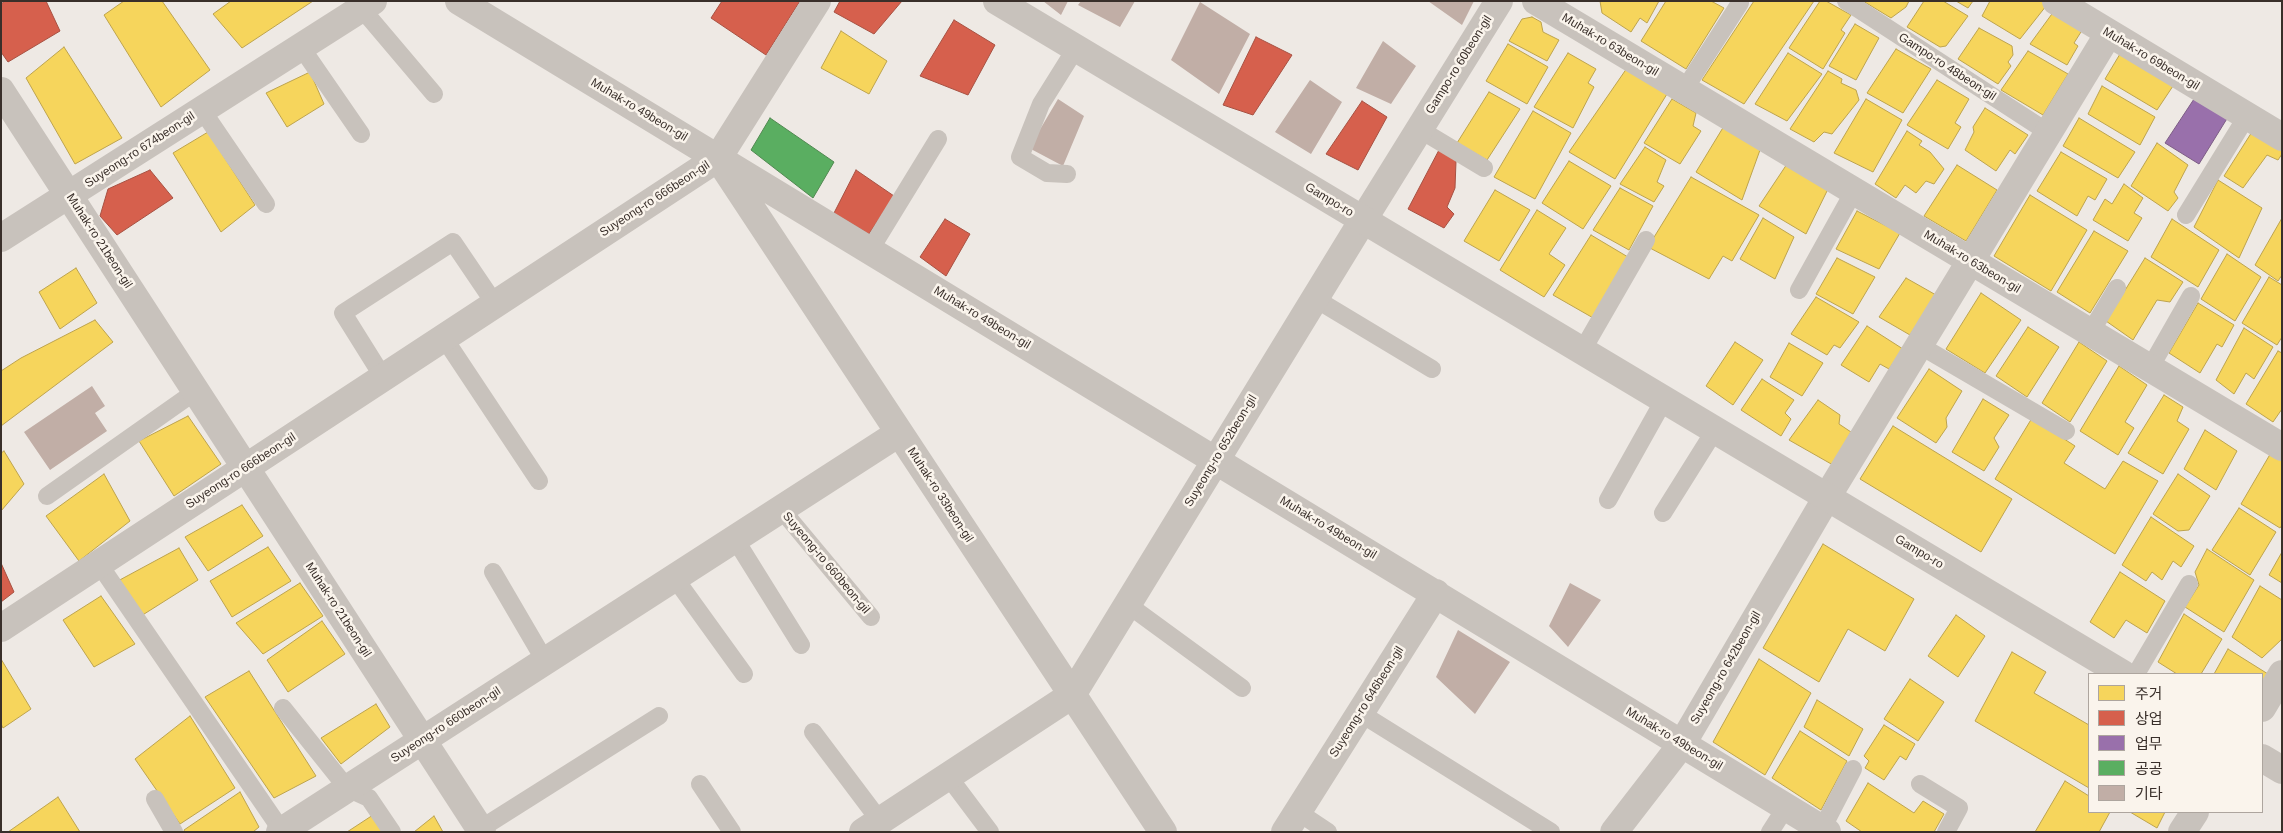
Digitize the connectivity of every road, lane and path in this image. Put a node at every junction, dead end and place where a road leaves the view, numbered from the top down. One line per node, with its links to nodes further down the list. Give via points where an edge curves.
1 (459, 1): 23 (street, Muhak-ro 49beon-gil)
2 (997, 1): 12 (street, Gampo-ro)
3 (1499, 1): 18 (street, Gampo-ro 60beon-gil)
4 (1536, 1): 13 (street, Muhak-ro 63beon-gil)
5 (1846, 1): 19 (lane, Gampo-ro 48beon-gil)
6 (2056, 1): 10 (street, Muhak-ro 69beon-gil)
7 (1740, 3): 13 (lane)
8 (810, 4): 23 (street, Suyeong-ro 666beon-gil)
9 (367, 5): 11 (street, Suyeong-ro 674beon-gil); 15 (lane, Suyeong-ro 674beon-gil)
10 (2109, 33): 17 (street, Muhak-ro 69beon-gil); 19 (street, Suyeong-ro 642beon-gil)
11 (301, 47): 16 (street, Suyeong-ro 674beon-gil); 20 (lane)
12 (1076, 48): 25 (lane, via 1041,104 1020,157 1047,173); 30 (street, Gampo-ro)
13 (1684, 90): 26 (street, Muhak-ro 63beon-gil)
14 (1, 91): 27 (street, Muhak-ro 21beon-gil)
15 (434, 94)
16 (202, 110): 27 (street, Suyeong-ro 674beon-gil); 28 (lane, Suyeong-ro 674beon-gil)
17 (2247, 116): 21 (street, Muhak-ro 69beon-gil); 29 (lane)
18 (1419, 129): 24 (lane); 30 (street, Gampo-ro 60beon-gil)
19 (2049, 133): 34 (street, Suyeong-ro 642beon-gil)
20 (362, 134)
21 (2282, 137)
22 (938, 139): 33 (lane)
23 (718, 158): 33 (street, Muhak-ro 49beon-gil); 39 (street, Suyeong-ro 666beon-gil); 51 (street, Muhak-ro 33beon-gil)
24 (1484, 168)
25 (1067, 174)
26 (1854, 191): 34 (street, Muhak-ro 63beon-gil); 36 (lane)
27 (69, 195): 31 (street, Suyeong-ro 674beon-gil); 47 (street, Muhak-ro 21beon-gil)
28 (266, 204)
29 (2186, 215)
30 (1362, 220): 38 (street, Suyeong-ro 652beon-gil); 43 (street, Gampo-ro)
31 (1, 238)
32 (1646, 240): 43 (lane)
33 (870, 250): 53 (street, Muhak-ro 49beon-gil)
34 (1971, 261): 40 (street, Muhak-ro 63beon-gil); 42 (street, Suyeong-ro 642beon-gil)
35 (2117, 288): 40 (lane)
36 (1799, 290)
37 (2191, 296): 44 (lane)
38 (1314, 298): 45 (lane); 53 (street, Suyeong-ro 652beon-gil)
39 (495, 304): 41 (street, Suyeong-ro 666beon-gil); 46 (lane, via 453,242 343,313)
40 (2090, 333): 44 (street, Muhak-ro 63beon-gil)
41 (444, 338): 46 (street, Suyeong-ro 666beon-gil); 55 (lane)
42 (1919, 346): 50 (lane); 57 (street, Suyeong-ro 642beon-gil)
43 (1582, 351): 48 (street, Gampo-ro)
44 (2150, 368): 52 (street, Muhak-ro 63beon-gil)
45 (1432, 369)
46 (384, 378): 54 (street, Suyeong-ro 666beon-gil)
47 (196, 391): 54 (street, Muhak-ro 21beon-gil); 56 (lane)
48 (1664, 400): 49 (street, Gampo-ro); 58 (lane)
49 (1715, 430): 57 (street, Gampo-ro); 60 (lane)
50 (2066, 431)
51 (900, 433): 59 (street, Suyeong-ro 660beon-gil); 77 (street, Muhak-ro 33beon-gil)
52 (2282, 447)
53 (1216, 459): 66 (street, Muhak-ro 49beon-gil); 67 (street, Suyeong-ro 652beon-gil)
54 (246, 468): 62 (street, Suyeong-ro 666beon-gil); 83 (street, Muhak-ro 21beon-gil)
55 (539, 481)
56 (47, 496)
57 (1827, 497): 72 (street, Gampo-ro); 84 (street, Suyeong-ro 642beon-gil)
58 (1608, 500)
59 (781, 509): 61 (street, Suyeong-ro 660beon-gil); 68 (lane, Suyeong-ro 660beon-gil)
60 (1663, 513)
61 (735, 539): 64 (street, Suyeong-ro 660beon-gil); 70 (lane)
62 (99, 564): 69 (street, Suyeong-ro 666beon-gil); 99 (lane, Suyeong-ro 660beon-gil)
63 (493, 572): 71 (lane)
64 (674, 578): 71 (street, Suyeong-ro 660beon-gil); 74 (lane)
65 (2189, 584): 73 (lane)
66 (1436, 593): 80 (street, Suyeong-ro 646beon-gil); 84 (street, Muhak-ro 49beon-gil)
67 (1127, 604): 76 (lane); 77 (street, Suyeong-ro 652beon-gil)
68 (871, 617)
69 (1, 628)
70 (801, 645)
71 (545, 661): 83 (street, Suyeong-ro 660beon-gil)
72 (2121, 673)
73 (2137, 673)
74 (744, 674)
75 (2282, 674): 78 (street)
76 (1242, 688)
77 (1072, 695): 88 (street, Suyeong-ro 652beon-gil); 104 (street, Muhak-ro 33beon-gil)
78 (2263, 706)
79 (283, 708): 91 (lane)
80 (1360, 713): 95 (street, Suyeong-ro 646beon-gil); 106 (lane)
81 (659, 716): 97 (lane, Muhak-ro 21beon-gil)
82 (813, 732): 96 (lane, Suyeong-ro 652beon-gil)
83 (422, 740): 91 (street, Suyeong-ro 660beon-gil); 97 (street, Muhak-ro 21beon-gil)
84 (1682, 744): 93 (street, Muhak-ro 49beon-gil); 107 (street, Suyeong-ro 642beon-gil)
85 (2263, 759): 87 (street)
86 (1854, 769): 98 (lane, Muhak-ro 49beon-gil)
87 (2282, 770)
88 (948, 776): 96 (street, Suyeong-ro 652beon-gil); 103 (lane)
89 (700, 784): 102 (lane)
90 (1920, 784): 109 (lane, via 1959,808)
91 (348, 788): 99 (street, Suyeong-ro 660beon-gil); 101 (lane, via 369,798)
92 (155, 799): 100 (lane)
93 (1786, 807): 98 (street, Muhak-ro 49beon-gil); 108 (lane)
94 (2194, 813): 110 (street)
95 (1291, 822): 105 (lane, Suyeong-ro 646beon-gil)
96 (872, 826)
97 (481, 830)
98 (1824, 830)
99 (281, 831)
100 (174, 832)
101 (392, 832)
102 (732, 832)
103 (990, 832)
104 (1163, 832)
105 (1328, 832)
106 (1551, 832)
107 (1614, 832)
108 (1770, 832)
109 (1946, 832)
110 (2182, 832)

